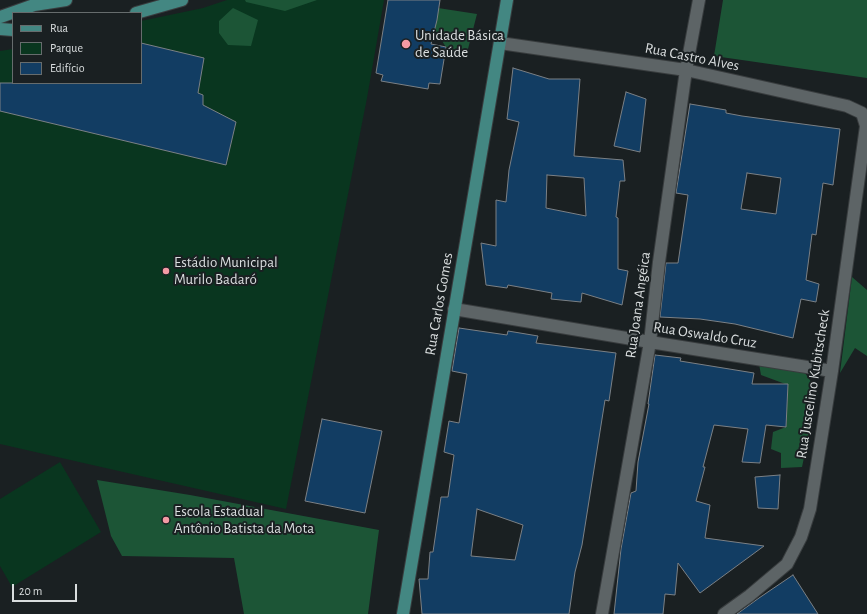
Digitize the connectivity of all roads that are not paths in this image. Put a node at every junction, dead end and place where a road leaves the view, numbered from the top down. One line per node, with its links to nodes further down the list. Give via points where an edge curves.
1 (66, 0): 5 (main road)
2 (182, 0): 7 (main road)
3 (507, 0): 12 (main road, Rua Carlos Gomes)
4 (699, 0): 13 (street, Rua Joana Angéica)
5 (35, 6): 6 (main road)
6 (16, 12)
7 (140, 12)
8 (12, 13): 9 (main road)
9 (0, 17)
10 (0, 29): 11 (main road)
11 (12, 30)
12 (500, 43): 13 (street, Rua Castro Alves); 15 (main road, Rua Carlos Gomes)
13 (686, 70): 14 (street, Rua Castro Alves, via 847,106 862,113); 16 (street, Rua Joana Angéica)
14 (866, 126): 17 (street, Rua Juscelino Kubitscheck)
15 (454, 309): 16 (street, Rua Oswaldo Cruz); 18 (main road, Rua Carlos Gomes)
16 (650, 342): 17 (street, Rua Oswaldo Cruz); 19 (street, Rua Joana Angéica)
17 (832, 371): 20 (street, Rua Juscelino Kubitscheck, via 810,509 801,538 787,564)
18 (403, 614)
19 (602, 614)
20 (724, 614)

